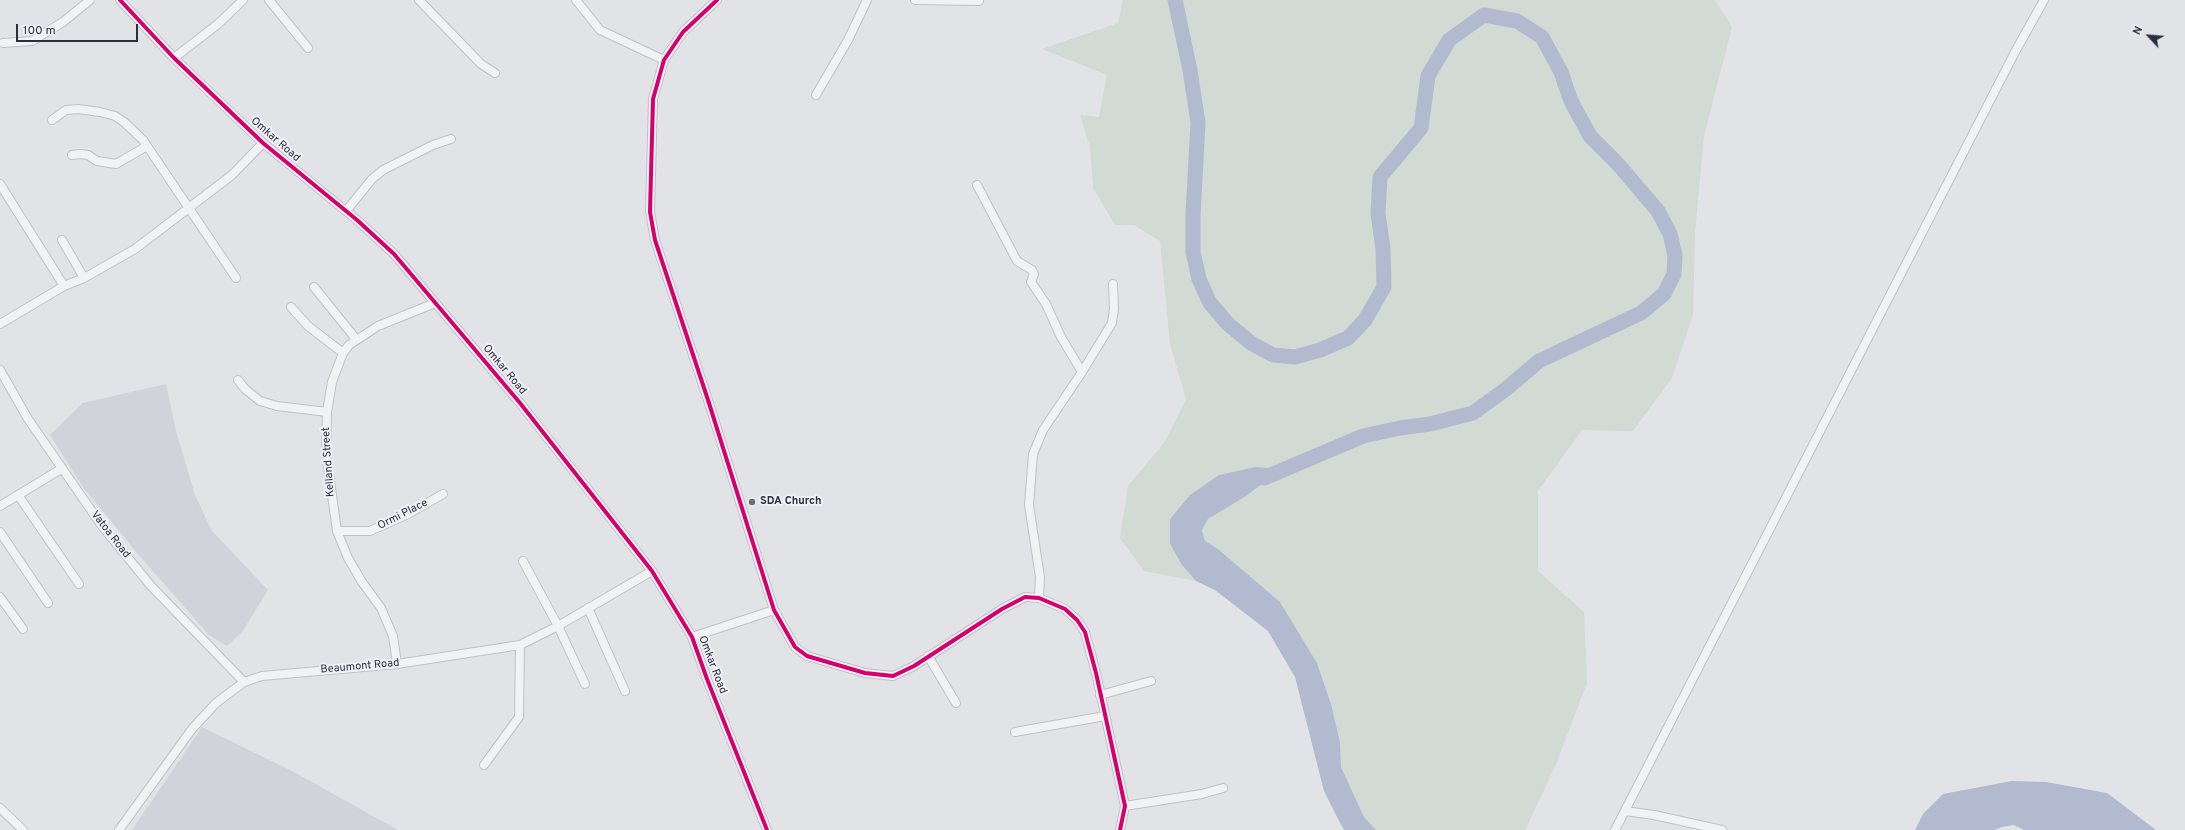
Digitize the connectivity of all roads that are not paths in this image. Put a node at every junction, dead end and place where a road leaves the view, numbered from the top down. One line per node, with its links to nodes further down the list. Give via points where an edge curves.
1 (90, 0): 12 (street, via 63,22 32,41)
2 (120, 0): 14 (street, Omkar Road)
3 (243, 0): 14 (street, via 218,24)
4 (269, 0): 13 (street)
5 (419, 0): 16 (street, via 481,64)
6 (576, 0): 15 (street, via 600,30)
7 (717, 0): 15 (street, via 683,32)
8 (867, 0): 17 (street, via 848,40)
9 (915, 0): 11 (street)
10 (2044, 0): 74 (street)
11 (979, 1)
12 (3, 43)
13 (308, 48)
14 (174, 58): 20 (street, Omkar Road)
15 (664, 60): 55 (street, via 653,99 650,212 655,240)
16 (496, 73)
17 (816, 95)
18 (52, 120): 21 (street, via 66,110 100,112 115,116)
19 (452, 139): 26 (street, via 432,145 383,170 367,184)
20 (263, 143): 25 (street, via 232,175); 26 (street, Omkar Road)
21 (147, 146): 22 (street, via 116,164 97,161 88,155); 25 (street)
22 (72, 155)
23 (0, 184): 31 (street)
24 (977, 185): 39 (street, via 1017,261 1032,270 1034,274 1031,282 1046,304 1061,337)
25 (190, 209): 28 (street, via 135,249); 29 (street)
26 (346, 211): 33 (street, Omkar Road, via 394,254)
27 (62, 240): 28 (street)
28 (84, 278): 31 (street)
29 (236, 278)
30 (1113, 284): 39 (street, via 1112,323)
31 (64, 286): 35 (street)
32 (314, 287): 36 (street)
33 (435, 303): 36 (street, Kelland Street, via 378,326); 49 (street, Omkar Road, via 520,404)
34 (291, 307): 37 (street, via 308,326)
35 (0, 324)
36 (356, 339): 37 (street, Kelland Street)
37 (343, 353): 41 (street, Kelland Street, via 332,382)
38 (0, 370): 42 (street, Vatoa Road)
39 (1082, 372): 52 (street, via 1043,430 1033,454 1029,505 1040,576)
40 (238, 380): 41 (street, via 260,401 278,406)
41 (327, 412): 46 (street, Kelland Street, via 326,452)
42 (61, 469): 44 (street); 63 (street, Vatoa Road, via 102,526 151,586)
43 (443, 494): 46 (street, Ormi Place, via 408,514 370,531)
44 (18, 495): 45 (street); 50 (street)
45 (0, 506)
46 (337, 531): 61 (street, Kelland Street, via 348,558 381,608 393,636)
47 (0, 532): 53 (street)
48 (523, 561): 56 (street)
49 (652, 571): 54 (street, Beaumont Road); 58 (street, Omkar Road)
50 (79, 584)
51 (0, 597): 57 (street)
52 (1039, 598): 60 (street, via 1025,598 1002,609); 66 (street, via 1065,609 1085,632)
53 (48, 603)
54 (588, 608): 56 (street, Beaumont Road); 65 (street)
55 (774, 610): 58 (street); 60 (street, via 795,647 807,656 836,666 866,674 893,676)
56 (558, 626): 59 (street, Beaumont Road); 64 (street)
57 (23, 629)
58 (692, 637): 77 (street, Omkar Road)
59 (520, 645): 61 (street, Beaumont Road); 70 (street, via 519,717)
60 (928, 656): 67 (street)
61 (397, 664): 63 (street, Beaumont Road, via 262,676)
62 (1151, 681): 66 (street)
63 (244, 682): 76 (street, Beaumont Road, via 216,703 192,729)
64 (585, 684)
65 (625, 691)
66 (1100, 695): 68 (street)
67 (956, 703)
68 (1105, 716): 69 (street); 72 (street)
69 (1015, 732)
70 (484, 764)
71 (1223, 788): 72 (street, via 1202,794)
72 (1125, 806): 78 (street)
73 (0, 808): 75 (street)
74 (1625, 811): 79 (street); 80 (street)
75 (23, 830)
76 (119, 830)
77 (766, 830)
78 (1120, 830)
79 (1615, 830)
80 (1722, 830)

